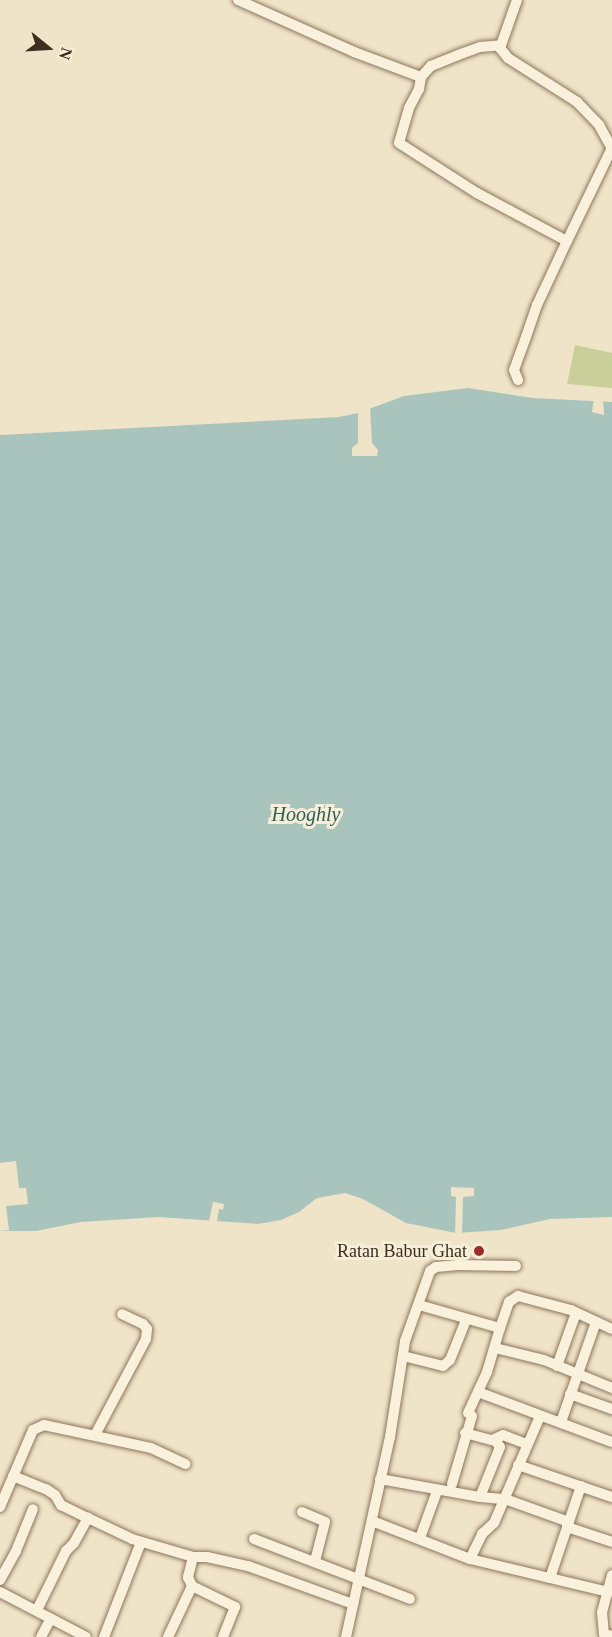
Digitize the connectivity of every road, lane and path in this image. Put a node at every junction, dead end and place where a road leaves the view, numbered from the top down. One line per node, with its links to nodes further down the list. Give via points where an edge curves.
1 (238, 0): 4 (street)
2 (517, 0): 3 (street)
3 (501, 45): 4 (street, via 480,46 431,66); 5 (street, via 507,58 577,102 599,125)
4 (421, 77): 6 (street, via 399,143 477,193)
5 (612, 148): 6 (street)
6 (567, 241): 7 (street, via 514,370)
7 (518, 380)
8 (516, 1266): 9 (street, via 436,1267 430,1271)
9 (419, 1305): 12 (street); 17 (street)
10 (576, 1313): 13 (street); 14 (street, via 514,1296); 18 (street)
11 (122, 1314): 27 (street, via 143,1324 146,1339)
12 (466, 1320): 14 (street); 17 (street, via 450,1360 443,1366)
13 (596, 1322): 15 (street); 19 (street)
14 (500, 1328): 16 (street)
15 (612, 1329)
16 (495, 1348): 18 (street); 21 (street)
17 (403, 1356): 34 (street)
18 (557, 1366): 19 (street)
19 (577, 1375): 20 (street); 22 (street)
20 (612, 1388)
21 (478, 1392): 24 (street); 26 (street)
22 (570, 1394): 23 (street); 25 (street)
23 (612, 1409)
24 (540, 1416): 25 (street); 30 (street)
25 (561, 1422): 29 (street)
26 (465, 1433): 28 (street); 35 (street)
27 (95, 1435): 31 (street, via 151,1448); 33 (street, via 44,1425 33,1430)
28 (495, 1440): 30 (street, via 503,1435); 38 (street, via 500,1448)
29 (612, 1442)
30 (527, 1444): 32 (street)
31 (186, 1464)
32 (518, 1465): 36 (street); 40 (street)
33 (14, 1476): 41 (street); 44 (street, via 46,1489 61,1505)
34 (380, 1479): 37 (street); 45 (street)
35 (452, 1484)
36 (581, 1486): 39 (street); 46 (street)
37 (437, 1491): 38 (street); 48 (street)
38 (480, 1497): 40 (street)
39 (612, 1497)
40 (505, 1499): 46 (street); 52 (street, via 493,1526 482,1534)
41 (0, 1507)
42 (33, 1509): 57 (street)
43 (302, 1512): 53 (street, via 325,1522)
44 (88, 1518): 49 (street); 63 (street)
45 (372, 1521): 48 (street); 56 (street)
46 (568, 1524): 50 (street); 55 (street)
47 (254, 1539): 53 (street)
48 (420, 1539): 52 (street)
49 (141, 1542): 51 (street); 68 (street)
50 (612, 1542)
51 (193, 1557): 58 (street, via 188,1577); 62 (street, via 248,1566)
52 (470, 1559): 55 (street)
53 (315, 1561): 56 (street)
54 (612, 1575): 61 (street)
55 (550, 1578): 61 (street)
56 (360, 1579): 60 (street); 62 (street)
57 (0, 1580)
58 (192, 1586): 69 (street); 70 (street, via 235,1607)
59 (0, 1592): 63 (street)
60 (410, 1599)
61 (609, 1599): 65 (street, via 602,1612 604,1634)
62 (353, 1604): 71 (street)
63 (36, 1610): 64 (street)
64 (51, 1618): 66 (street); 67 (street)
65 (612, 1636)
66 (42, 1637)
67 (86, 1637)
68 (104, 1637)
69 (168, 1637)
70 (223, 1637)
71 (346, 1637)

